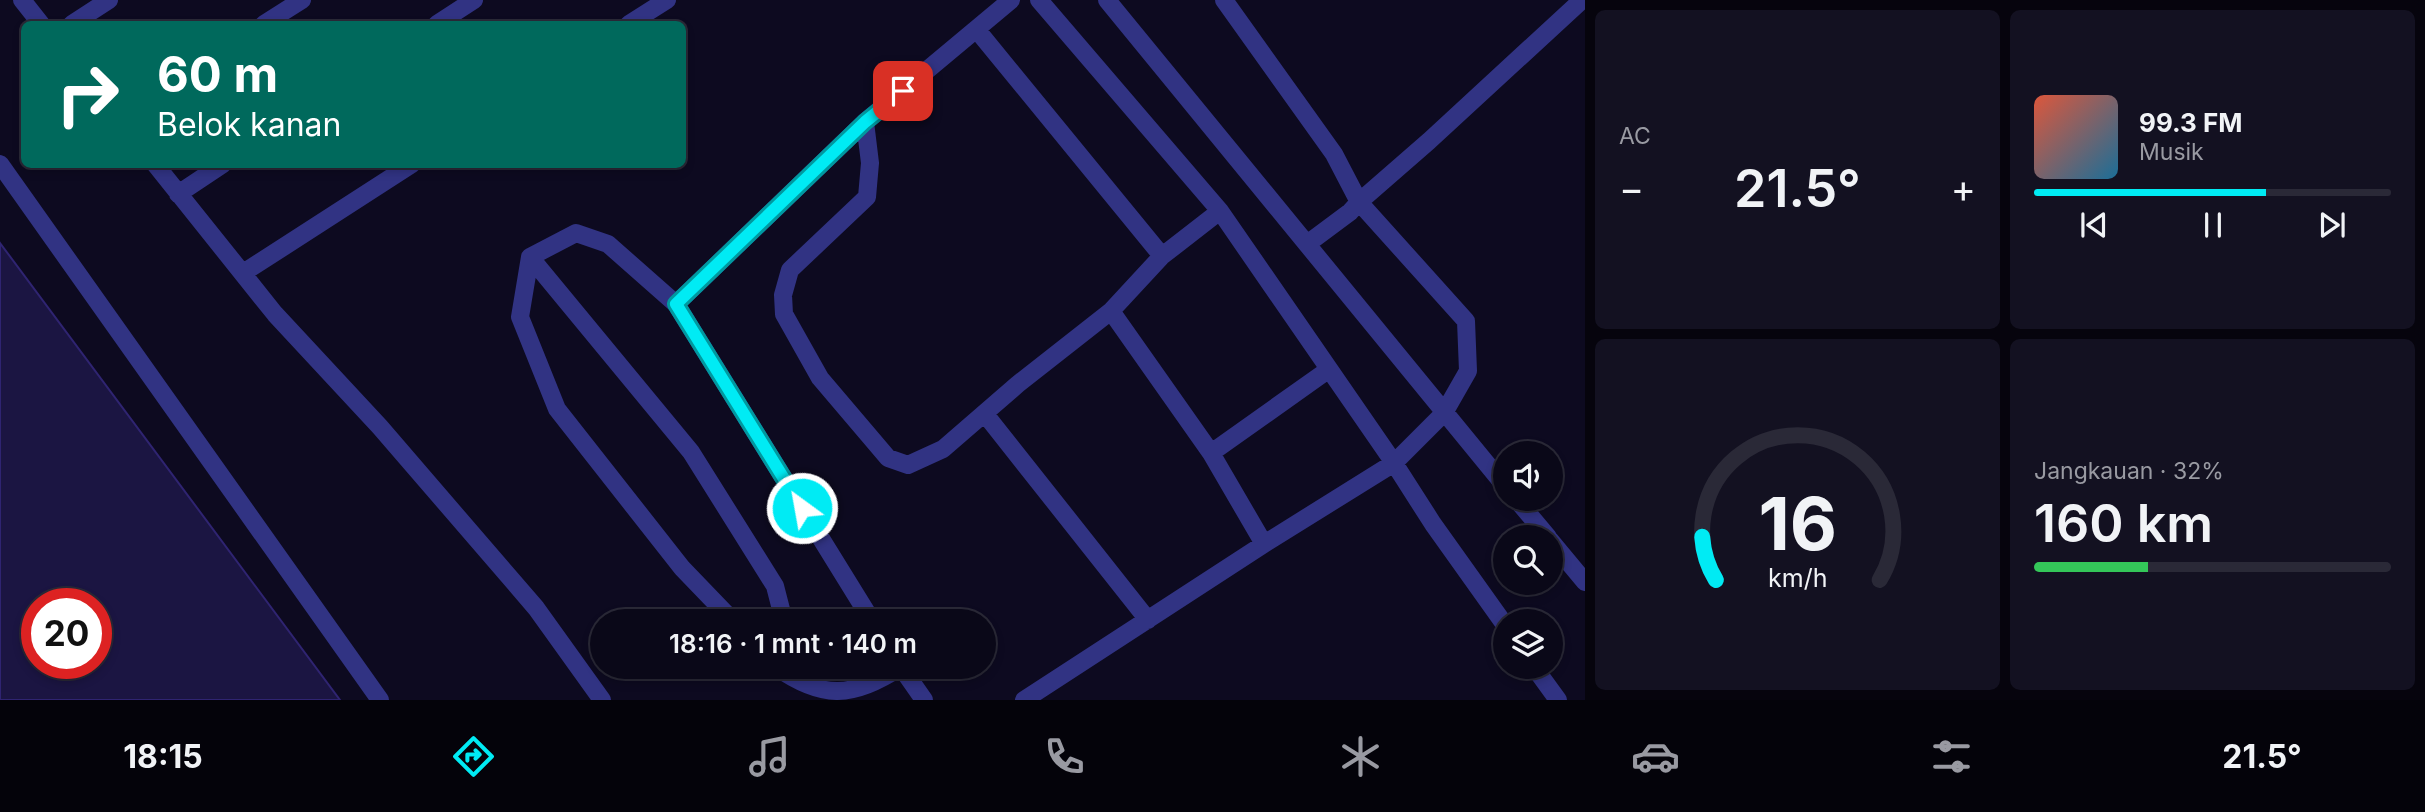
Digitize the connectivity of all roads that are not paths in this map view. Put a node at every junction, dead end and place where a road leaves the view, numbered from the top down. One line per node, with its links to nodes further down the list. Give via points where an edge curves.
1 (22, 0): 11 (lane)
2 (109, 0): 12 (lane)
3 (302, 0): 13 (lane)
4 (474, 0): 14 (lane)
5 (667, 0): 15 (lane)
6 (1011, 0): 16 (lane)
7 (1039, 0): 24 (lane)
8 (1107, 0): 25 (lane)
9 (1224, 0): 23 (lane, via 1334,154)
10 (1582, 0): 23 (lane)
11 (39, 21)
12 (77, 21)
13 (269, 21)
14 (441, 21)
15 (634, 21)
16 (977, 30): 17 (lane); 26 (lane)
17 (865, 122): 29 (lane); 33 (lane, via 870,163 867,197 790,270 783,295 785,314 820,378 888,458 908,465 920,460 943,449)
18 (0, 164): 51 (lane)
19 (158, 168): 22 (lane)
20 (217, 168): 22 (lane)
21 (406, 168): 28 (lane)
22 (178, 194): 28 (lane)
23 (1359, 202): 25 (lane); 32 (lane, via 1466,321 1468,371)
24 (1220, 211): 26 (lane); 31 (lane)
25 (1307, 244): 32 (lane)
26 (1162, 256): 30 (lane)
27 (530, 257): 29 (lane, via 576,233 608,244); 42 (lane, via 520,317 557,409 682,568); 43 (lane, via 691,452 775,586)
28 (243, 273): 52 (lane, via 536,608)
29 (676, 304): 44 (lane)
30 (1111, 311): 33 (lane); 34 (lane)
31 (1328, 370): 34 (lane); 35 (lane)
32 (1444, 413): 35 (lane); 36 (lane)
33 (985, 414): 46 (lane)
34 (1211, 453): 39 (lane)
35 (1394, 463): 39 (lane); 45 (lane)
36 (1493, 472)
37 (1526, 511): 38 (lane)
38 (1537, 525)
39 (1264, 544): 46 (lane)
40 (1563, 556): 41 (lane)
41 (1585, 582)
42 (721, 609)
43 (781, 609)
44 (865, 609)
45 (1494, 609)
46 (1148, 620): 54 (lane)
47 (797, 679): 48 (lane, via 823,697 844,697)
48 (882, 679)
49 (909, 679): 53 (lane)
50 (1543, 679): 55 (lane)
51 (380, 700)
52 (602, 700)
53 (924, 700)
54 (1024, 700)
55 (1558, 700)

